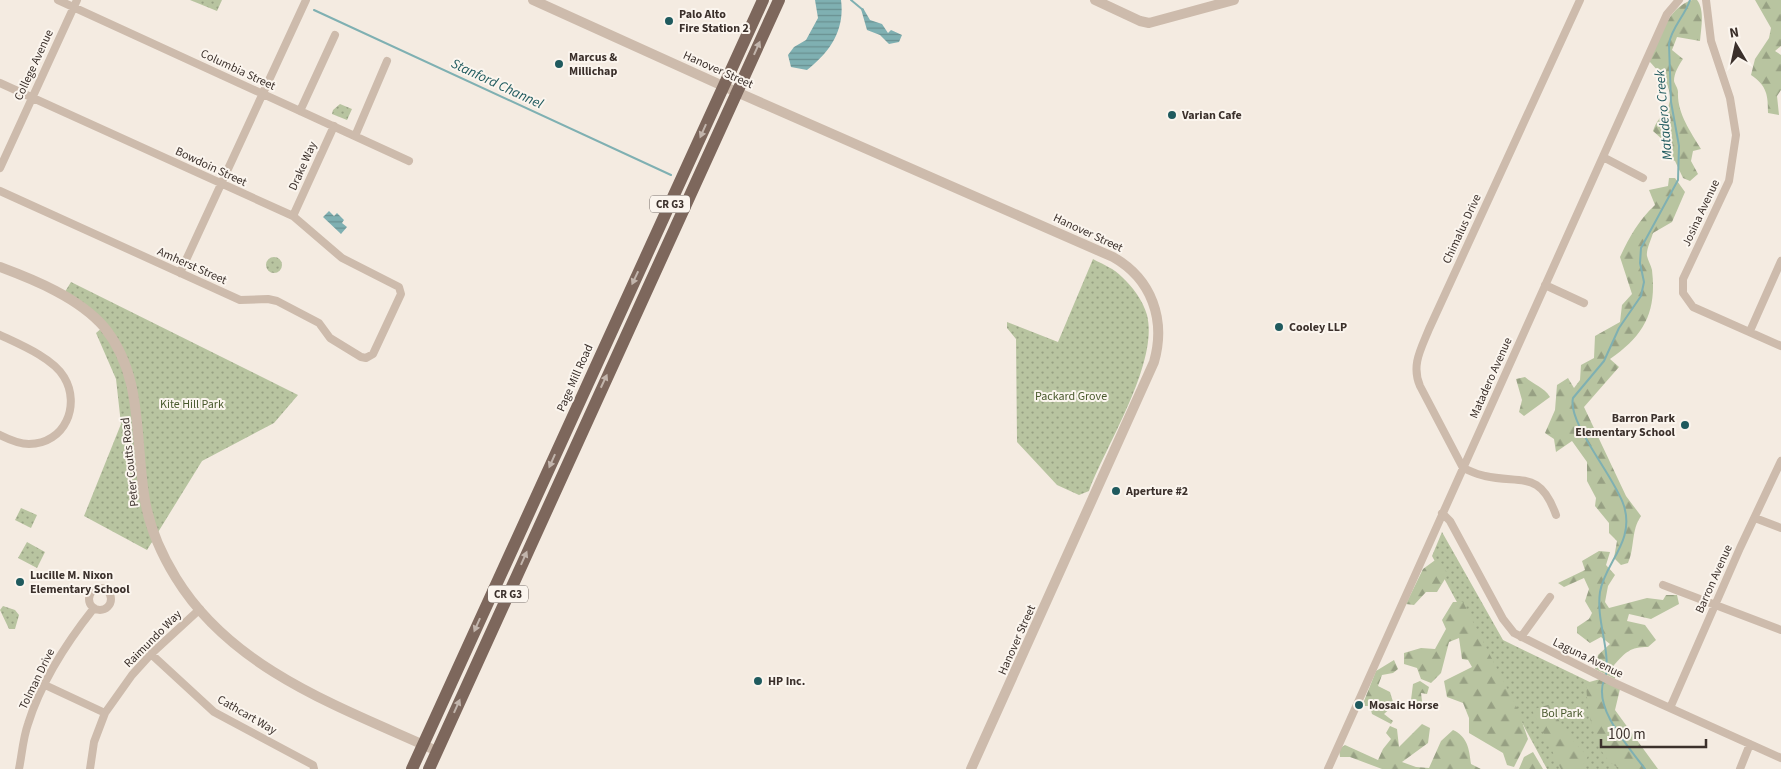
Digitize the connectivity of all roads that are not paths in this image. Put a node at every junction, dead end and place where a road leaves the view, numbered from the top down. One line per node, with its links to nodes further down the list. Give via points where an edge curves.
1 (58, 0): 11 (street, Columbia Street)
2 (533, 0): 15 (street, Hanover Street)
3 (763, 0): 15 (main road, Page Mill Road / CR G3)
4 (779, 0): 16 (main road, CR G3, one-way to 4)
5 (1095, 0): 6 (street, via 1149,23)
6 (1234, 0)
7 (1580, 0): 42 (street, Chimalus Drive, via 1415,365 1420,386)
8 (1679, 0): 22 (street, Matadero Avenue, via 1667,14)
9 (1706, 0): 34 (street, Josina Avenue, via 1711,41 1730,98 1736,135 1729,181 1681,288 1693,306)
10 (303, 1): 17 (street)
11 (75, 4): 17 (street, Columbia Street); 18 (street, College Avenue)
12 (335, 35): 19 (street)
13 (387, 61): 21 (street)
14 (0, 83): 18 (street, Bowdoin Street)
15 (723, 86): 16 (street, Hanover Street); 38 (main road, Page Mill Road / CR G3, one-way to 38)
16 (737, 92): 40 (main road, CR G3, one-way to 16); 67 (street, Hanover Street, via 1113,256 1136,274 1154,302 1159,335 1154,362)
17 (263, 94): 19 (street, Columbia Street); 26 (street)
18 (32, 97): 24 (street, College Avenue); 26 (street, Bowdoin Street)
19 (300, 111): 20 (street, Columbia Street)
20 (334, 126): 21 (street, Columbia Street); 28 (street, Drake Way)
21 (355, 136): 23 (street, Columbia Street)
22 (1603, 157): 25 (street); 32 (street, Matadero Avenue)
23 (409, 161)
24 (0, 168)
25 (1642, 178)
26 (222, 184): 28 (street, Bowdoin Street); 31 (street)
27 (0, 191): 31 (street, Amherst Street)
28 (293, 216): 37 (street, Bowdoin Street, via 342,258 391,281 400,290 400,296)
29 (1781, 261): 34 (street)
30 (0, 267): 51 (street, Peter Coutts Road, via 63,295 103,326 120,352 134,394 149,518 176,578)
31 (180, 273): 37 (street, Amherst Street, via 240,300 277,301 319,323 330,338 345,349 361,357)
32 (1545, 285): 33 (street); 42 (street, Matadero Avenue)
33 (1584, 303)
34 (1750, 331): 36 (street, Josina Avenue)
35 (0, 335): 39 (street, via 30,349 55,366 67,383 72,404 64,427 42,441 21,443)
36 (1781, 346)
37 (369, 357)
38 (572, 417): 40 (main road); 59 (main road, Page Mill Road / CR G3, one-way to 59)
39 (0, 435)
40 (579, 437): 60 (main road, CR G3, one-way to 40)
41 (1781, 461): 45 (street, Barron Avenue)
42 (1463, 468): 43 (street, Matadero Avenue); 44 (street, via 1485,476 1523,479 1533,483 1550,499)
43 (1442, 513): 53 (street, Laguna Avenue, via 1450,520 1503,619); 68 (street, Matadero Avenue)
44 (1556, 515)
45 (1755, 518): 46 (street); 49 (street, Barron Avenue)
46 (1781, 528)
47 (1663, 585): 49 (street)
48 (1550, 597): 53 (street)
49 (1715, 605): 52 (street); 56 (street, Barron Avenue)
50 (94, 608): 55 (street, Tolman Drive, via 76,631)
51 (200, 609): 54 (street, Raimundo Way); 59 (street, Peter Coutts Road, via 236,643 307,693)
52 (1781, 630)
53 (1521, 638): 56 (street, Laguna Avenue)
54 (151, 654): 57 (street, Raimundo Way); 64 (street, Cathcart Way, via 214,712 313,764)
55 (45, 684): 57 (street); 62 (street, Tolman Drive, via 28,724)
56 (1670, 708): 58 (street, Laguna Avenue)
57 (105, 713): 63 (street, Raimundo Way, via 94,742)
58 (1750, 744): 61 (street, Laguna Avenue); 69 (street)
59 (424, 745): 60 (street, Peter Coutts Road); 65 (main road, Page Mill Road / CR G3)
60 (437, 751): 66 (main road, CR G3)
61 (1781, 758)
62 (19, 769)
63 (90, 769)
64 (314, 769)
65 (412, 769)
66 (429, 769)
67 (971, 769)
68 (1328, 769)
69 (1740, 769)

